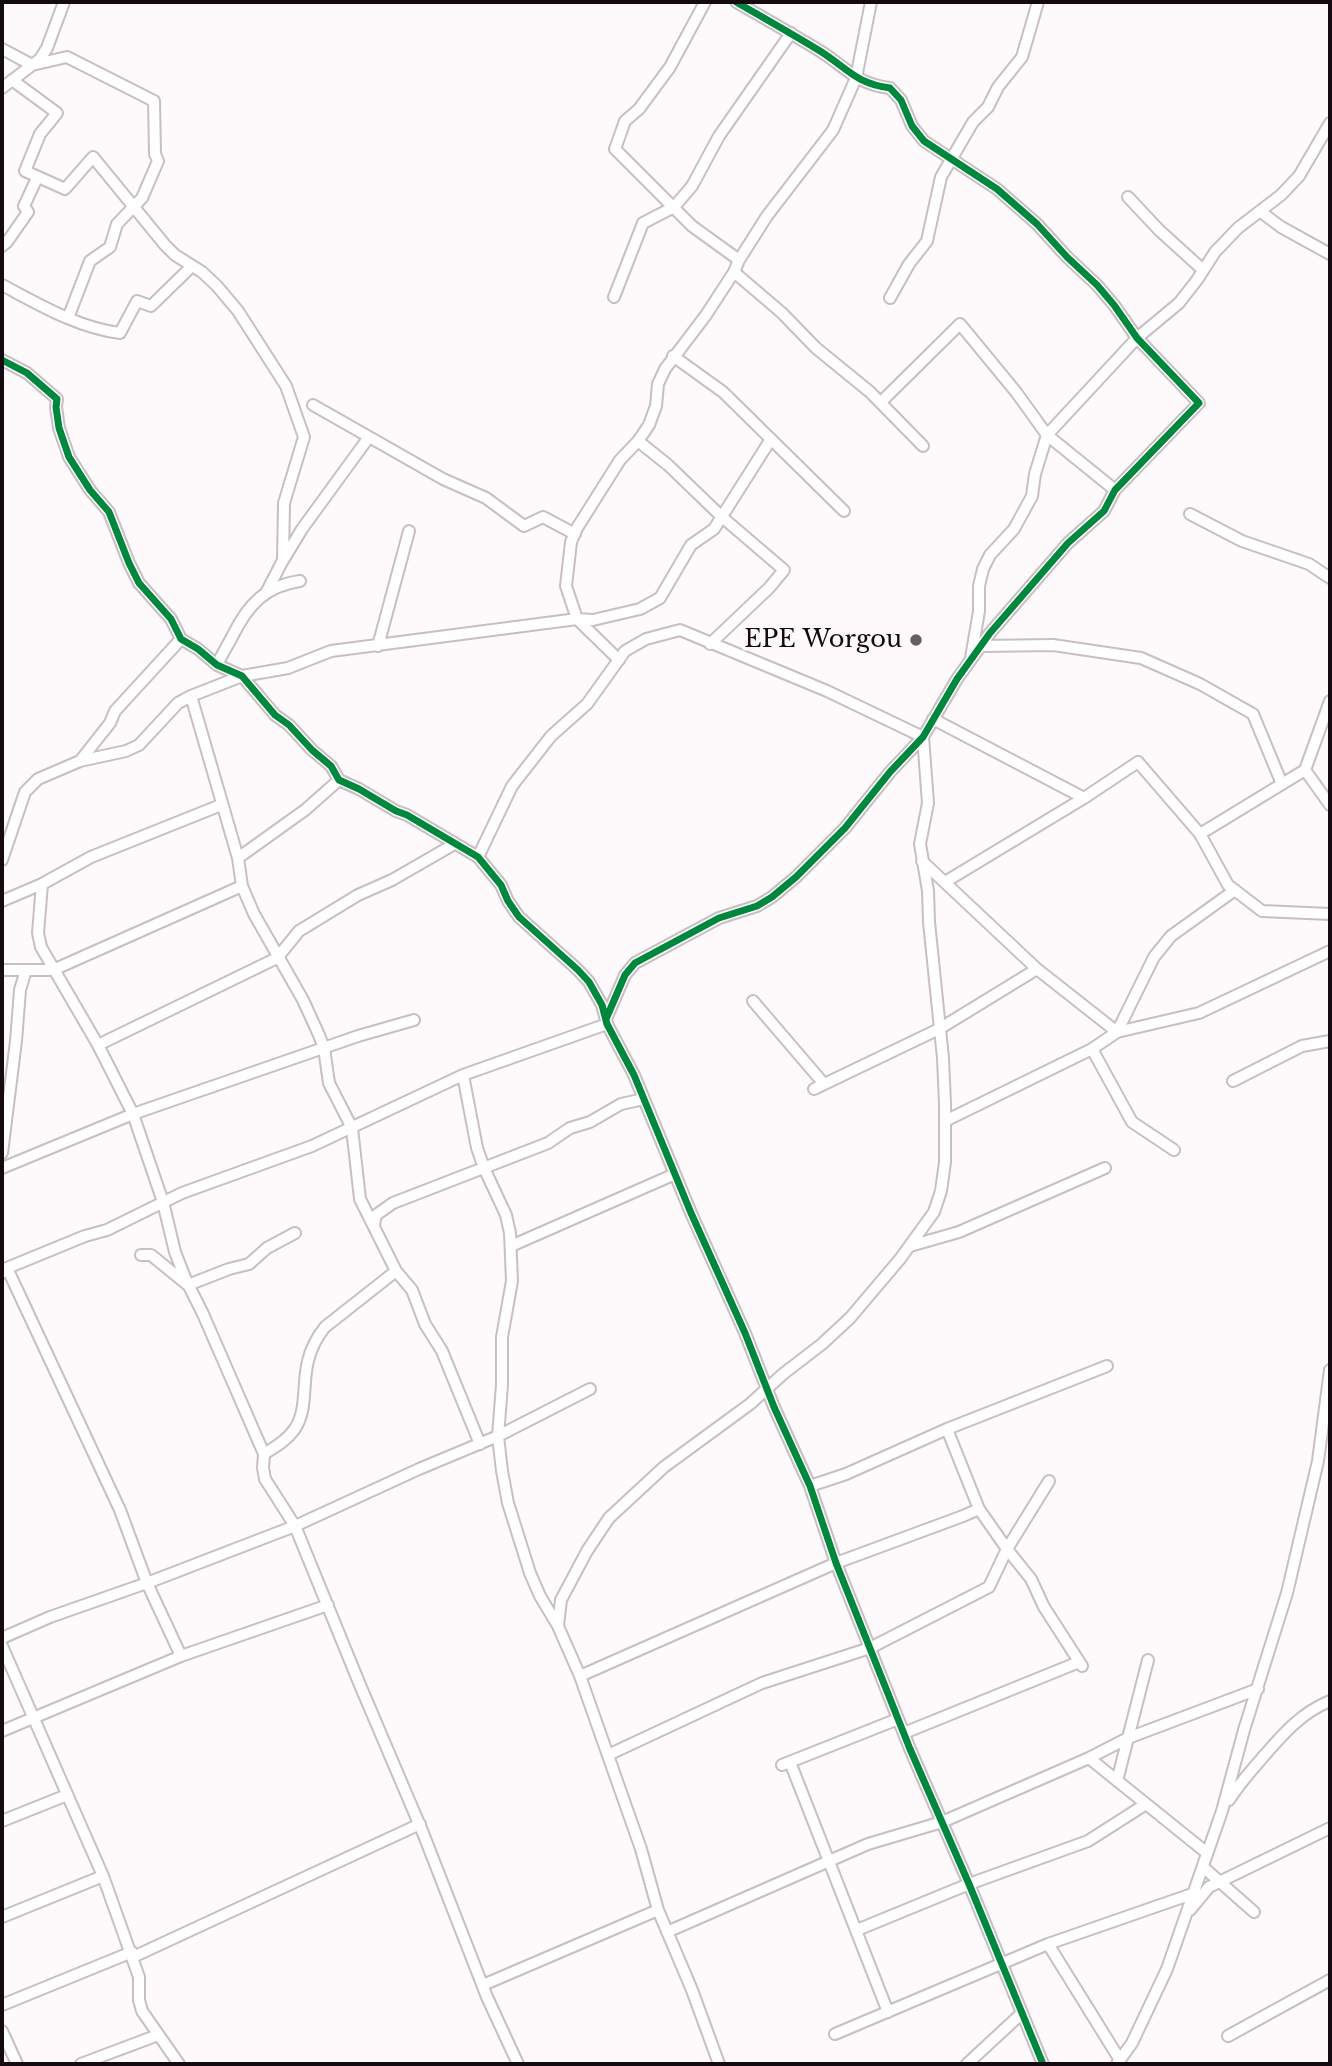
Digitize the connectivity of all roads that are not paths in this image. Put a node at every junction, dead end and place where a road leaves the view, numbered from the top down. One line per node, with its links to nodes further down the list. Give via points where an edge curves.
1 (64, 2): 8 (street, via 47,48)
2 (705, 2): 17 (street, via 670,67 625,121 615,149)
3 (736, 2): 6 (street)
4 (871, 2): 9 (street)
5 (1038, 2): 13 (street, via 1022,57)
6 (791, 33): 9 (street); 17 (street)
7 (2, 49): 8 (street)
8 (32, 65): 10 (street); 16 (street, via 67,57 154,101 158,161)
9 (856, 78): 13 (street, via 890,88 924,141); 21 (street, via 833,130)
10 (12, 80): 11 (street); 14 (street, via 57,113 40,134 27,166 26,171)
11 (2, 88)
12 (1330, 123): 18 (street, via 1299,176)
13 (951, 158): 27 (street, via 936,191 927,240); 29 (street, via 1037,224 1097,285)
14 (37, 178): 16 (street, via 65,189 93,157); 19 (street, via 24,206 29,212)
15 (1128, 197): 23 (street)
16 (134, 206): 22 (street, via 165,245); 28 (street, via 117,224 110,247 90,261)
17 (674, 207): 21 (street); 26 (street, via 643,223)
18 (1261, 212): 20 (street); 23 (street, via 1238,228)
19 (2, 246)
20 (1330, 254)
21 (739, 260): 24 (street)
22 (192, 267): 28 (street, via 151,306 137,301 120,333); 45 (street, via 217,285 238,311 280,375 304,437 284,503)
23 (1203, 270): 29 (street, via 1179,303)
24 (734, 272): 30 (street); 32 (street)
25 (2, 285): 28 (street)
26 (614, 297)
27 (890, 298)
28 (68, 318)
29 (1137, 338): 34 (street); 39 (street, via 1199,403)
30 (673, 356): 36 (street, via 723,392); 37 (street, via 658,384 649,425)
31 (2, 360): 50 (street, via 27,373 57,399 59,428 69,457 109,512 139,583 171,619)
32 (881, 402): 34 (street, via 960,324); 38 (street)
33 (313, 405): 35 (street)
34 (1047, 435): 39 (street); 55 (street, via 1032,496 983,569)
35 (369, 437): 44 (street, via 486,498 524,526 543,517); 45 (street)
36 (771, 439): 40 (street); 42 (street)
37 (638, 441): 42 (street); 44 (street, via 620,460)
38 (923, 446)
39 (1115, 490): 53 (street, via 1104,511 1068,543)
40 (844, 511)
41 (1190, 514): 46 (street, via 1242,541 1310,564)
42 (722, 517): 49 (street, via 714,529 691,545 660,598 640,610); 51 (street, via 784,570)
43 (409, 531): 52 (street)
44 (575, 534): 49 (street, via 566,586)
45 (284, 559): 48 (street)
46 (1330, 578)
47 (300, 581): 48 (street)
48 (266, 593): 56 (street, via 246,611)
49 (577, 619): 52 (street); 54 (street)
50 (181, 639): 56 (street); 62 (street, via 115,711)
51 (710, 644): 54 (street, via 680,630 646,639); 61 (street, via 827,691)
52 (377, 646): 57 (street, via 331,651 299,665)
53 (981, 646): 55 (street); 65 (street, via 1054,645 1140,658 1200,684 1253,713)
54 (618, 660): 71 (street, via 587,704 551,736 512,786)
55 (971, 660): 60 (street)
56 (217, 665): 57 (street)
57 (242, 676): 58 (street); 64 (street, via 275,715 331,766)
58 (191, 696): 62 (street, via 178,703 139,745); 67 (street)
59 (1330, 701): 63 (street)
60 (933, 719): 61 (street); 66 (street)
61 (923, 737): 74 (street, via 928,803 920,845); 89 (street, via 845,828 783,889 757,906 719,918 635,963 625,975)
62 (80, 761): 73 (street, via 38,779 25,792)
63 (1305, 770): 65 (street); 68 (street)
64 (339, 780): 70 (street); 72 (street)
65 (1282, 784): 69 (street)
66 (1084, 798): 69 (street, via 1138,762); 75 (street)
67 (221, 804): 72 (street); 76 (street, via 91,858)
68 (1330, 805)
69 (1200, 834): 78 (street)
70 (453, 843): 71 (street); 82 (street, via 299,931)
71 (478, 857): 89 (street, via 519,917 589,982)
72 (238, 858): 77 (street)
73 (2, 860)
74 (922, 861): 75 (street); 90 (street)
75 (945, 882): 86 (street)
76 (42, 884): 79 (street); 85 (street, via 38,933)
77 (242, 886): 82 (street); 85 (street)
78 (1235, 890): 80 (street, via 1262,911); 91 (street, via 1171,936 1154,957)
79 (2, 901)
80 (1330, 914)
81 (1330, 951): 91 (street, via 1199,1013)
82 (277, 958): 93 (street); 94 (street, via 303,1000)
83 (2, 970): 84 (street)
84 (26, 970): 85 (street); 103 (street)
85 (52, 970): 93 (street)
86 (1037, 970): 90 (street); 91 (street)
87 (753, 1001): 90 (street, via 819,1086)
88 (414, 1020): 94 (street)
89 (606, 1022): 96 (street); 98 (street)
90 (939, 1029): 100 (street)
91 (1117, 1032): 95 (street)
92 (1330, 1041): 97 (street, via 1302,1046)
93 (98, 1045): 99 (street)
94 (324, 1048): 99 (street); 101 (street, via 329,1083)
95 (1092, 1049): 100 (street); 102 (street, via 1132,1122)
96 (463, 1075): 101 (street); 105 (street)
97 (1233, 1081)
98 (644, 1099): 105 (street, via 621,1104 548,1143); 107 (street)
99 (133, 1114): 104 (street); 108 (street)
100 (945, 1121): 112 (street, via 941,1191 934,1212)
101 (352, 1128): 108 (street); 109 (street, via 360,1199)
102 (1174, 1150)
103 (2, 1153)
104 (2, 1168)
105 (484, 1168): 109 (street, via 393,1203 376,1215); 111 (street, via 506,1215)
106 (1105, 1168): 112 (street, via 959,1232)
107 (675, 1174): 111 (street); 119 (street)
108 (163, 1202): 114 (street); 116 (street)
109 (374, 1224): 115 (street)
110 (295, 1233): 116 (street, via 249,1264)
111 (511, 1246): 122 (street)
112 (910, 1246): 119 (street, via 850,1318)
113 (141, 1255): 116 (street, via 151,1255)
114 (4, 1271): 131 (street, via 120,1510)
115 (396, 1271): 123 (street, via 412,1290 442,1351); 124 (street, via 317,1337 307,1362 295,1429)
116 (188, 1285): 124 (street)
117 (1107, 1366): 121 (street)
118 (1330, 1370): 140 (street, via 1318,1461 1287,1593)
119 (766, 1388): 126 (street); 133 (street, via 664,1467 609,1518 561,1600)
120 (590, 1389): 122 (street)
121 (947, 1429): 126 (street); 127 (street)
122 (498, 1436): 123 (street); 133 (street, via 519,1540 540,1595)
123 (480, 1444): 128 (street)
124 (264, 1454): 128 (street, via 265,1479)
125 (1049, 1481): 129 (street)
126 (810, 1486): 130 (street)
127 (979, 1508): 129 (street); 130 (street)
128 (295, 1526): 131 (street); 132 (street)
129 (1007, 1549): 136 (street, via 989,1587); 145 (street, via 1031,1579 1080,1664)
130 (836, 1563): 136 (street); 139 (street)
131 (147, 1583): 134 (street); 137 (street)
132 (328, 1605): 137 (street); 155 (street)
133 (558, 1626): 139 (street)
134 (2, 1639)
135 (2, 1646): 142 (street)
136 (870, 1648): 143 (street); 147 (street, via 762,1683)
137 (181, 1656): 142 (street)
138 (1148, 1660): 146 (street)
139 (580, 1676): 147 (street)
140 (1258, 1689): 146 (street); 152 (street)
141 (1330, 1700): 152 (street, via 1294,1723 1242,1780)
142 (35, 1718): 144 (street); 150 (street)
143 (898, 1719): 145 (street); 158 (street, via 786,1763)
144 (2, 1731)
145 (904, 1732): 154 (street)
146 (1128, 1738): 148 (street); 149 (street)
147 (608, 1755): 164 (street)
148 (1089, 1758): 149 (street); 154 (street)
149 (1117, 1781): 151 (street)
150 (67, 1795): 153 (street); 160 (street)
151 (1146, 1804): 157 (street); 162 (street, via 1088,1841)
152 (1222, 1811): 157 (street)
153 (2, 1821)
154 (942, 1822): 158 (street); 162 (street)
155 (420, 1824): 171 (street); 174 (street)
156 (1330, 1828): 161 (street)
157 (1207, 1853): 159 (street)
158 (831, 1860): 168 (street); 169 (street)
159 (1203, 1867): 161 (street); 163 (street)
160 (103, 1876): 167 (street); 171 (street)
161 (1219, 1882): 165 (street); 166 (street, via 1209,1887)
162 (969, 1885): 168 (street); 172 (street)
163 (1192, 1894): 166 (street); 170 (street)
164 (659, 1910): 169 (street); 174 (street)
165 (1254, 1912)
166 (1186, 1915): 182 (street, via 1156,1994)
167 (2, 1917)
168 (857, 1930): 176 (street)
169 (667, 1931): 187 (street)
170 (1048, 1944): 172 (street); 182 (street)
171 (133, 1955): 175 (street); 180 (street, via 142,2011)
172 (1002, 1963): 176 (street); 177 (street)
173 (1330, 1980): 181 (street)
174 (483, 1985): 186 (street)
175 (2, 2005)
176 (888, 2012): 179 (street)
177 (1021, 2014): 188 (street); 189 (street)
178 (2, 2031): 183 (street)
179 (835, 2034)
180 (158, 2035): 184 (street); 185 (street)
181 (1228, 2036)
182 (1118, 2062)
183 (17, 2064)
184 (81, 2064)
185 (178, 2064)
186 (518, 2064)
187 (719, 2064)
188 (967, 2064)
189 (1043, 2064)

